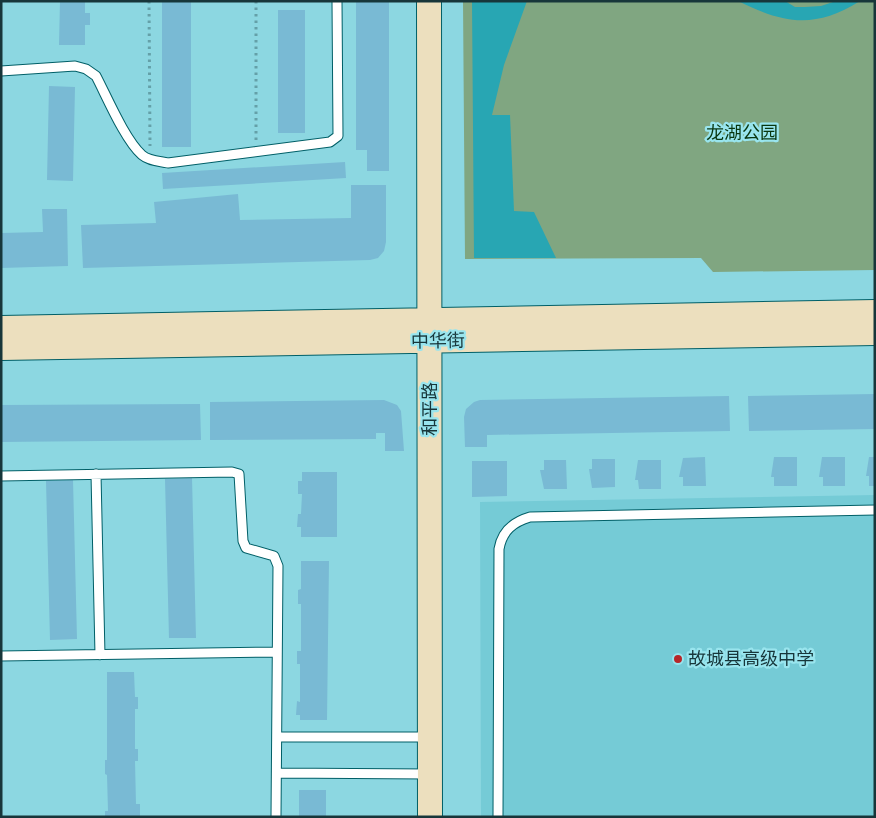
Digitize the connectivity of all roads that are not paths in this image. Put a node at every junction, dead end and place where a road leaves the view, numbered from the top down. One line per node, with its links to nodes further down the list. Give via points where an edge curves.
1 (337, 1): 3 (lane, via 338,136 330,142 168,163 150,160 133,144 96,76 86,69 74,66)
2 (429, 1): 6 (main road, 和平路)
3 (1, 71)
4 (875, 312): 6 (main road, 中华街)
5 (1, 328): 6 (main road, 中华街)
6 (430, 330): 7 (main road, 中华街); 8 (main road, 中华街); 16 (main road, 和平路)
7 (875, 333)
8 (1, 348)
9 (96, 474): 10 (lane); 12 (lane, via 239,474 242,536 246,548 277,559); 13 (lane)
10 (1, 476)
11 (875, 510): 21 (lane, via 530,517 509,527 499,549)
12 (277, 652): 13 (lane); 15 (lane)
13 (100, 655): 14 (lane)
14 (1, 656)
15 (277, 737): 16 (lane); 17 (lane)
16 (430, 737): 18 (main road, 和平路)
17 (277, 773): 18 (lane); 19 (lane)
18 (430, 774): 20 (main road, 和平路)
19 (276, 817)
20 (430, 817)
21 (498, 817)

